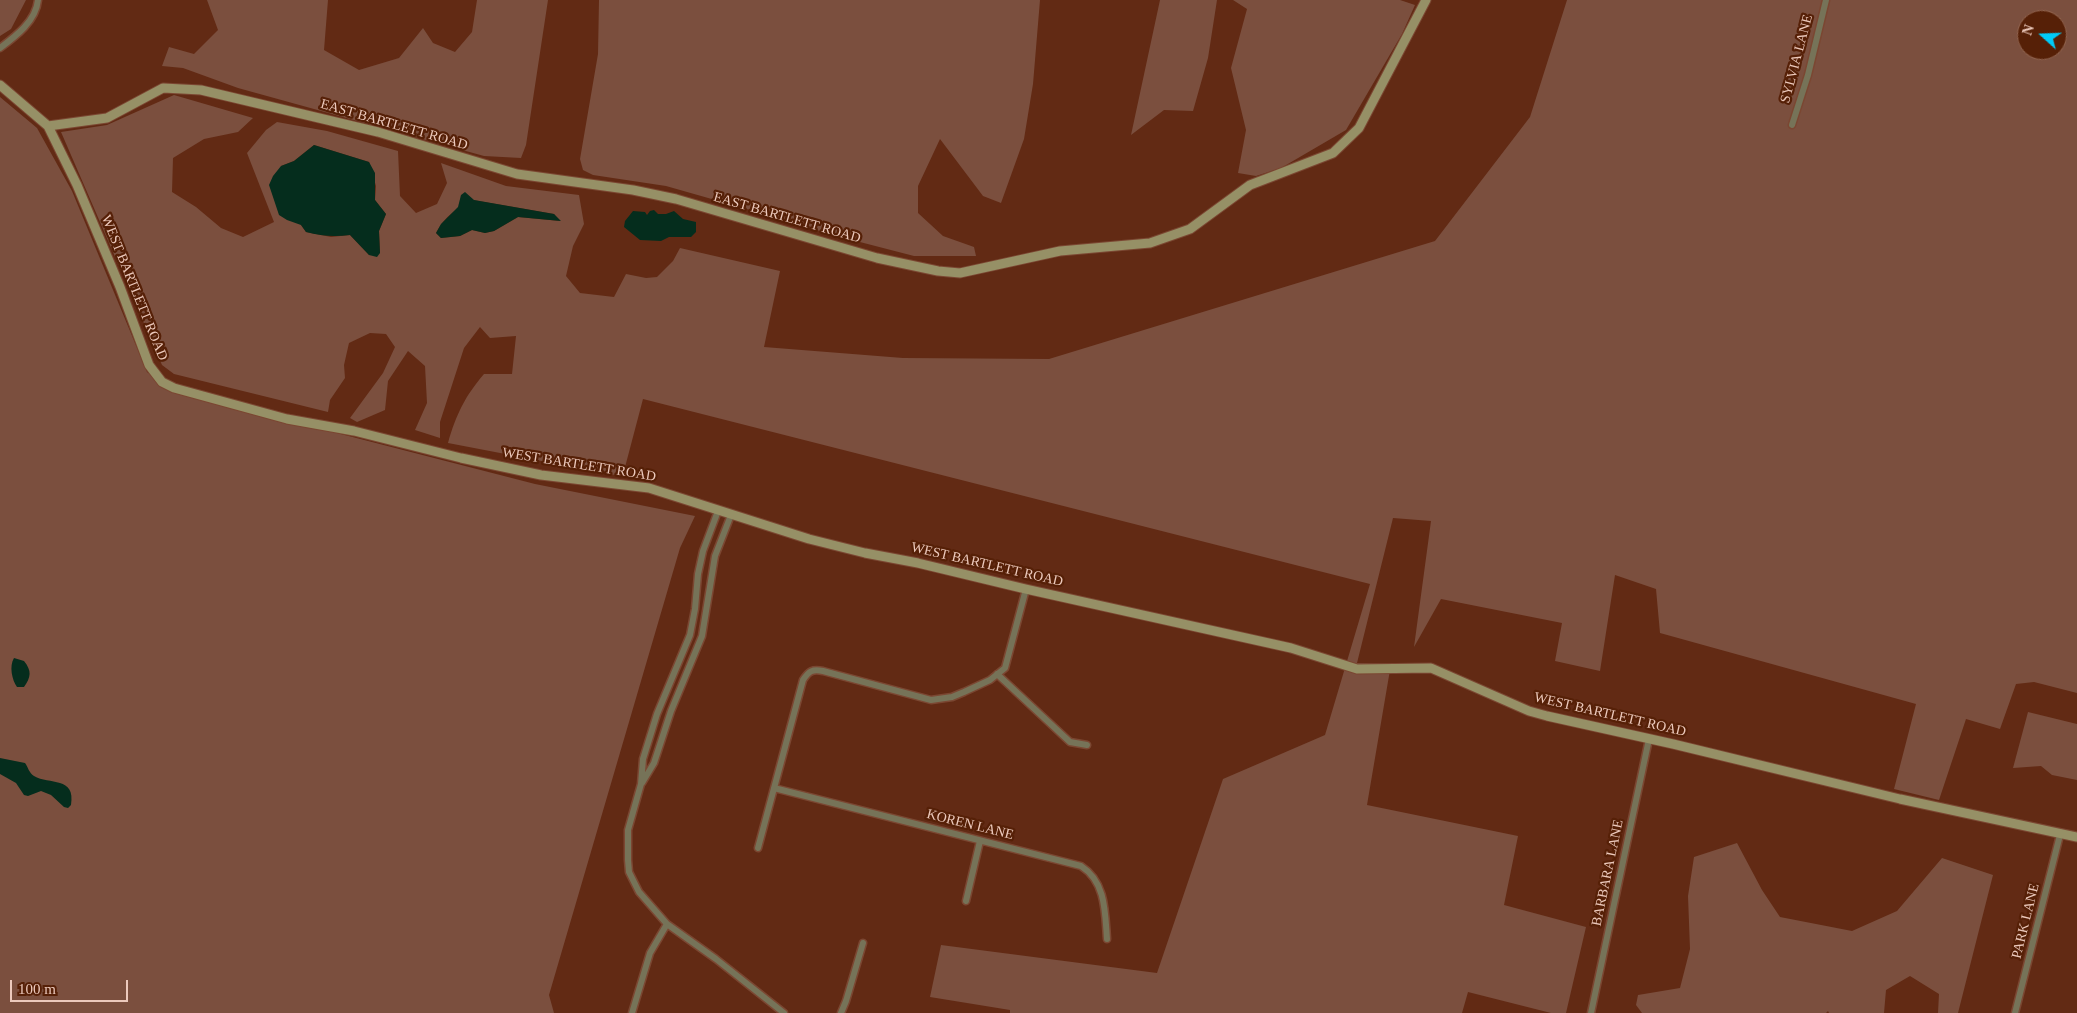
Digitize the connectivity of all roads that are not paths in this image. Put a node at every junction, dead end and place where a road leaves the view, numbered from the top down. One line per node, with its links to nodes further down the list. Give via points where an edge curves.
1 (38, 0): 4 (street, via 33,17)
2 (1426, 0): 7 (street, EAST BARTLETT ROAD, via 1359,128 1332,152 1250,185 1190,229 1150,243 1060,251 960,273 877,258 676,199 517,174 378,132 201,90 163,88 107,118)
3 (1826, 0): 6 (street, SYLVIA LANE)
4 (0, 48)
5 (0, 85): 7 (street)
6 (1792, 125)
7 (48, 126): 8 (street, WEST BARTLETT ROAD, via 120,287 148,365 162,382 287,419 354,431 541,475 649,488)
8 (718, 511): 9 (street, WEST BARTLETT ROAD); 10 (street)
9 (731, 515): 11 (street); 12 (street, WEST BARTLETT ROAD, via 832,545)
10 (703, 551): 11 (street); 16 (street, via 690,635)
11 (715, 556): 17 (street, via 702,636)
12 (1026, 589): 13 (street, via 1006,668); 14 (street, WEST BARTLETT ROAD, via 1291,648 1357,669 1431,668 1528,711)
13 (997, 674): 15 (street, via 1070,742); 19 (street, via 952,697 931,700 823,671 808,672 803,680)
14 (1649, 739): 20 (street, WEST BARTLETT ROAD); 31 (street, BARBARA LANE)
15 (1087, 745)
16 (646, 746): 17 (street); 18 (street)
17 (658, 750): 18 (street)
18 (641, 784): 25 (street, via 628,830 629,872 638,892)
19 (774, 788): 22 (street, KOREN LANE); 23 (street)
20 (2060, 835): 21 (street, WEST BARTLETT ROAD); 32 (street, PARK LANE)
21 (2077, 837)
22 (980, 841): 24 (street); 26 (street, KOREN LANE, via 1088,870 1099,884)
23 (758, 848)
24 (966, 901)
25 (667, 924): 28 (street, via 650,953); 29 (street)
26 (1107, 939)
27 (863, 943): 30 (street)
28 (632, 1013)
29 (784, 1013)
30 (842, 1013)
31 (1591, 1013)
32 (2015, 1013)

